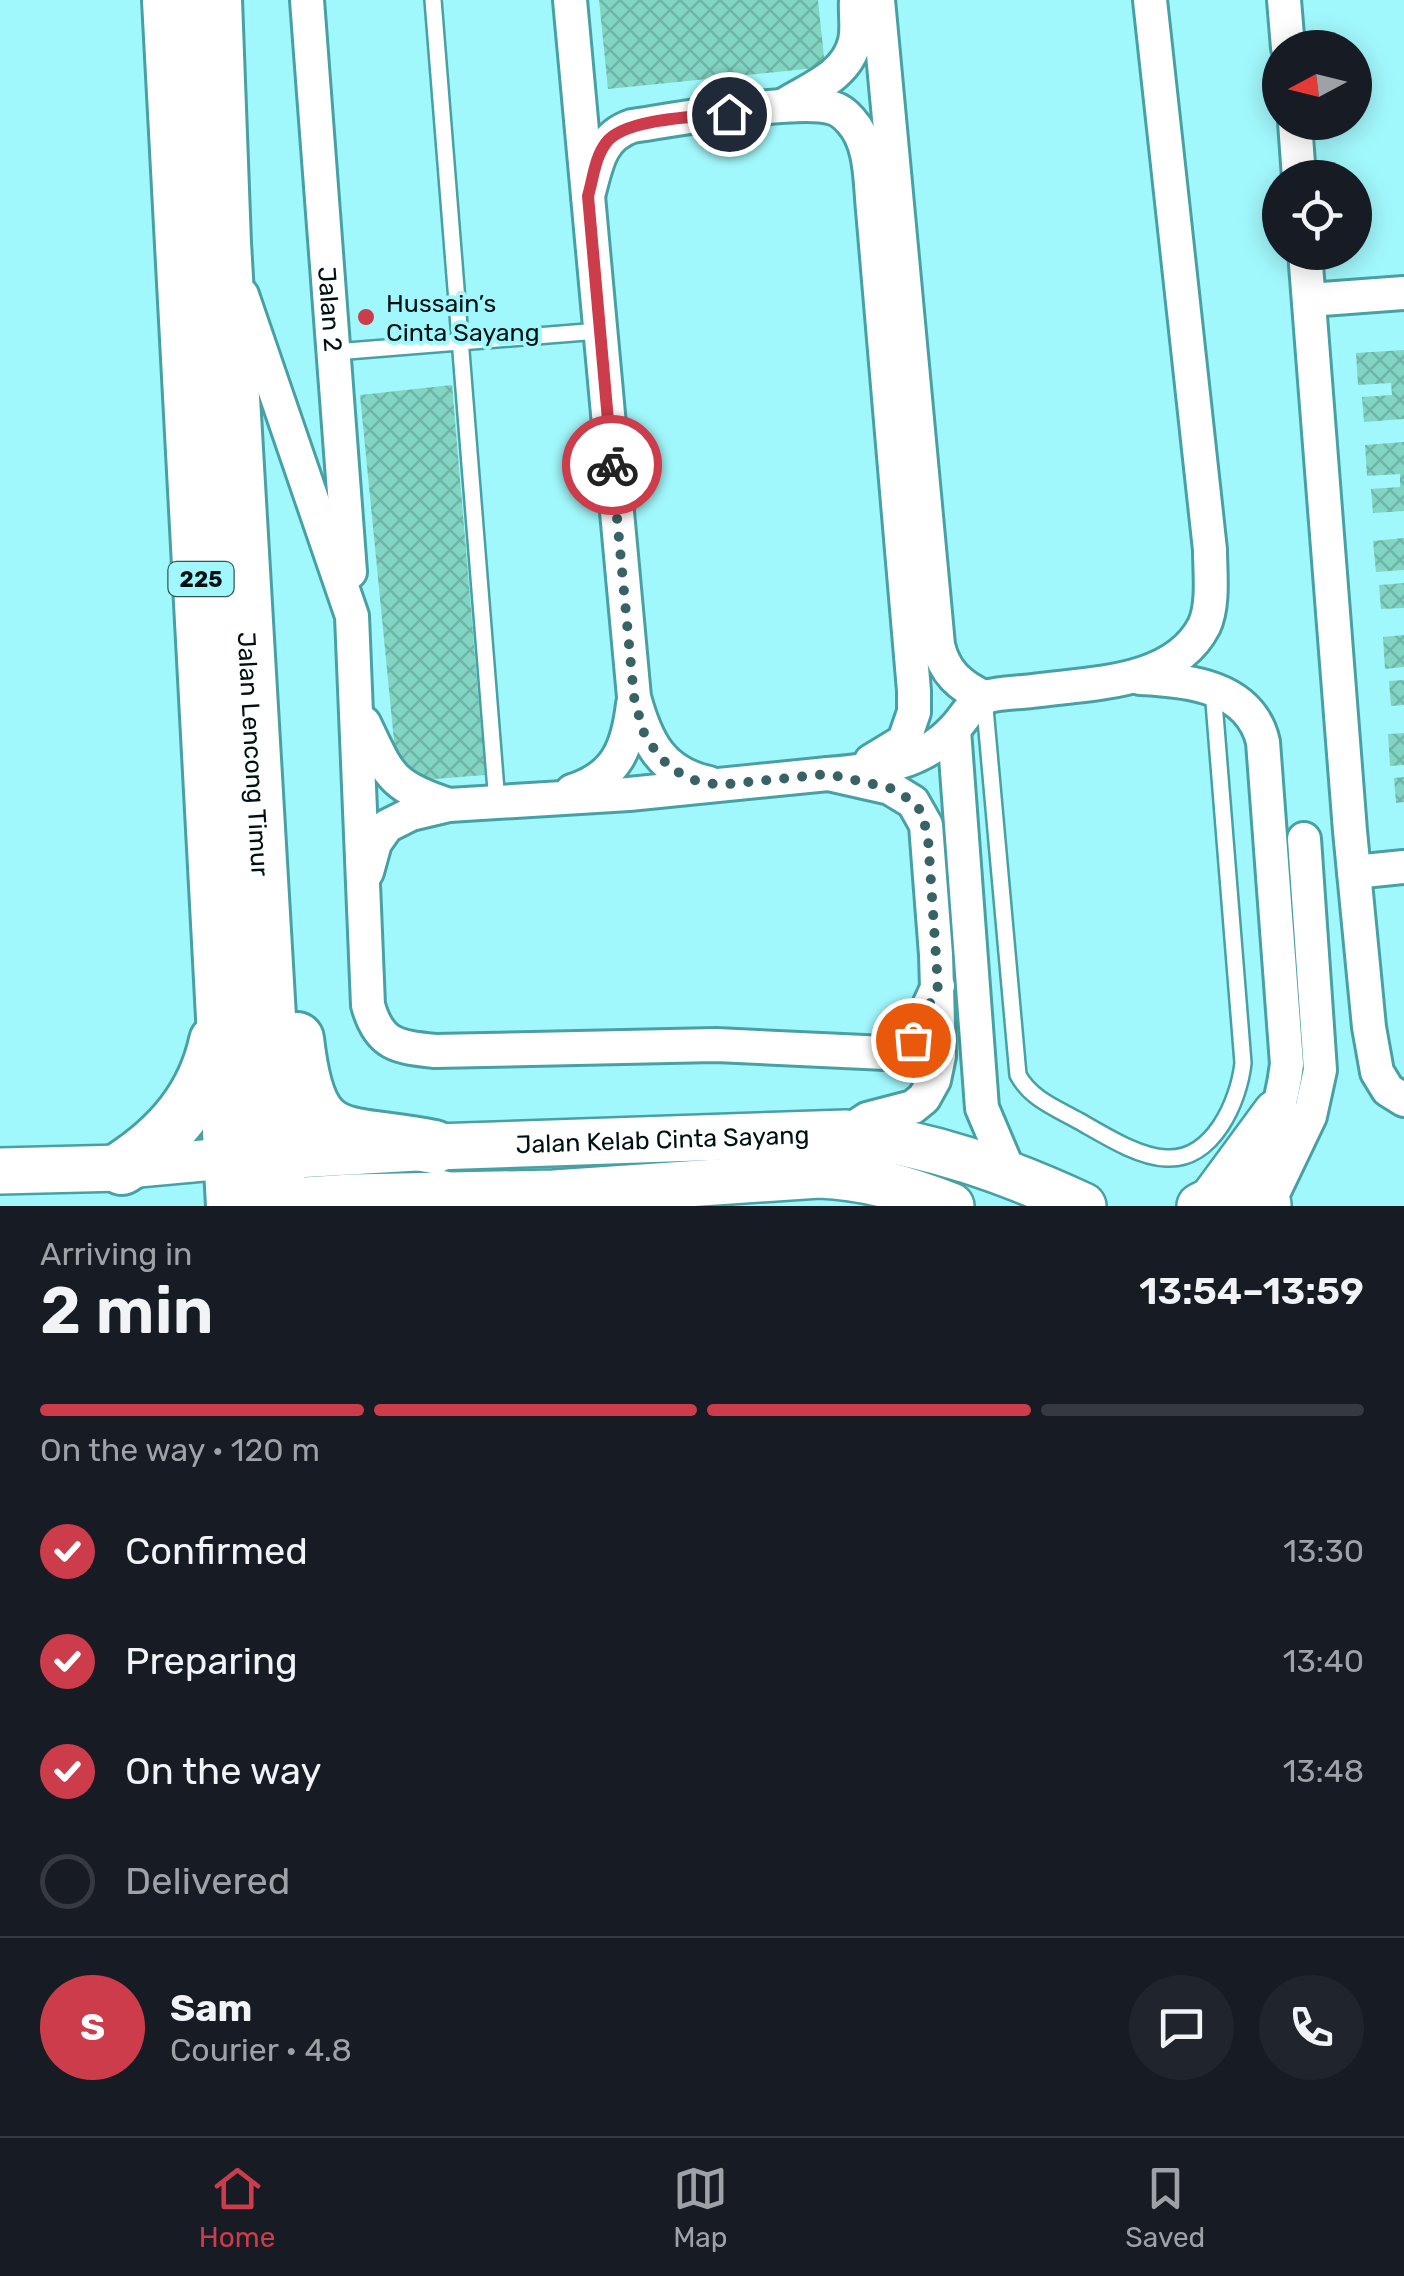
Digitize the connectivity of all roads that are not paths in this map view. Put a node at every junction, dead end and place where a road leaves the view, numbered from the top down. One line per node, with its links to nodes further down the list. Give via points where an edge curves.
1 (169, 0): 40 (highway, Jalan Lencong Timur / 225)
2 (215, 0): 13 (highway, Jalan Lencong Timur / 225)
3 (308, 0): 19 (street, Jalan 2)
4 (434, 0): 18 (lane)
5 (570, 0): 12 (street)
6 (856, 0): 11 (street, via 848,61)
7 (878, 0): 24 (street, via 938,646 949,673)
8 (1150, 0): 21 (street, via 1210,578 1206,624 1196,638 1159,667)
9 (1284, 0): 10 (street)
10 (1286, 30)
11 (780, 107): 12 (street, via 621,130 598,157); 27 (street, via 834,108 854,124 866,151 913,664 914,712 904,741 864,764)
12 (588, 196): 17 (street)
13 (224, 244): 20 (street); 38 (highway, Jalan Lencong Timur / 225)
14 (1308, 270): 16 (street)
15 (1404, 293): 16 (street)
16 (1310, 300): 32 (street)
17 (600, 331): 18 (lane); 23 (street)
18 (460, 342): 19 (lane); 30 (lane)
19 (335, 352): 20 (street, Jalan 2)
20 (352, 616): 25 (street, Jalan 2)
21 (1125, 678): 22 (street); 24 (street)
22 (1213, 688): 24 (lane, via 1243,1063 1239,1090 1220,1128 1196,1149 1172,1158 1102,1134 1033,1096 1018,1075); 33 (street, via 1244,708 1260,729)
23 (634, 697): 28 (street, via 643,731 660,758 680,774); 29 (street, via 628,740 613,768 587,787)
24 (984, 697): 26 (street)
25 (358, 712): 31 (street, via 396,781); 37 (street, Jalan 2)
26 (954, 730): 27 (street, via 903,762); 46 (street, via 982,1108)
27 (828, 774): 28 (street); 39 (street, via 890,788 922,813)
28 (719, 785): 29 (street)
29 (549, 799): 30 (street)
30 (497, 802): 31 (street)
31 (449, 804): 37 (street, via 396,820 380,835)
32 (1350, 831): 33 (street); 35 (street)
33 (1288, 841): 36 (street); 42 (street, via 1287,1064)
34 (1404, 867): 35 (street)
35 (1354, 880): 36 (street); 41 (street, via 1377,1072)
36 (1306, 896): 52 (street, via 1320,1070 1310,1116)
37 (362, 906): 39 (street, via 373,1022 394,1045 410,1048 716,1045 886,1053 913,1040)
38 (265, 960): 47 (highway, via 294,1016 302,1082 317,1117); 48 (highway, Jalan Lencong Timur / 225)
39 (938, 986): 43 (street, via 939,1056 924,1098)
40 (221, 1017): 44 (highway, via 190,1106); 48 (highway, Jalan Lencong Timur / 225)
41 (1404, 1100)
42 (1276, 1113): 51 (main road, via 1222,1189); 52 (street)
43 (846, 1132): 46 (main road, Jalan Kelab Cinta Sayang, via 950,1152); 47 (main road, Jalan Kelab Cinta Sayang)
44 (122, 1168): 45 (main road); 48 (street)
45 (0, 1171)
46 (1010, 1174): 50 (main road, Jalan Kelab Cinta Sayang)
47 (430, 1183): 48 (main road, Jalan Kelab Cinta Sayang); 49 (main road, Jalan Kelab Cinta Sayang, via 554,1193 819,1174 896,1186)
48 (250, 1191)
49 (951, 1206)
50 (1083, 1206)
51 (1200, 1206)
52 (1260, 1206)

